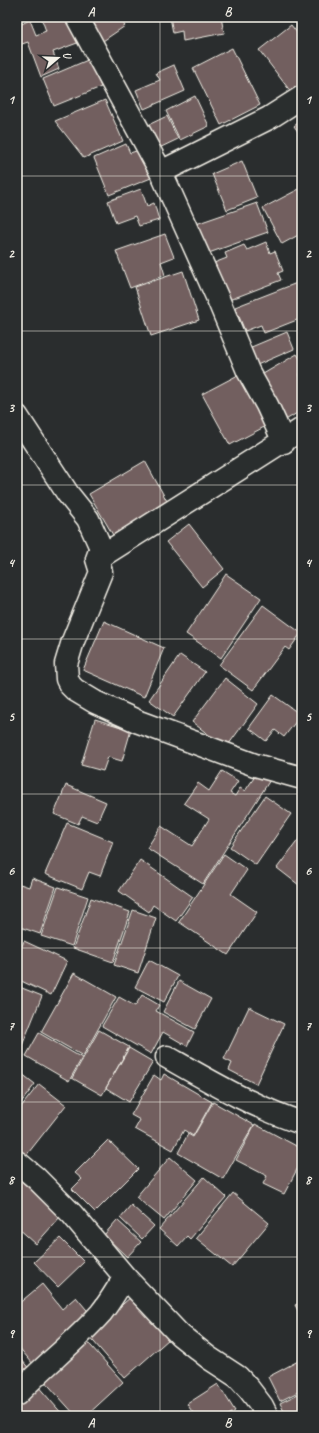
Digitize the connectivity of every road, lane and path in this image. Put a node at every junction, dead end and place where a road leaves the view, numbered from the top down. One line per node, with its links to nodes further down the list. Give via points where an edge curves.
1 (78, 17): 3 (street)
2 (302, 97): 3 (street, via 269,118)
3 (161, 172): 6 (street, via 248,371)
4 (17, 416): 7 (street, via 68,494 88,519 101,548)
5 (302, 429): 6 (street)
6 (284, 442): 7 (street)
7 (97, 559): 8 (street, via 100,572 66,664 67,679 75,690 139,722 255,766)
8 (302, 777)
9 (168, 1058): 10 (street, via 224,1089)
10 (302, 1123)
11 (17, 1162): 12 (street, via 72,1214)
12 (124, 1277): 13 (street, via 102,1312); 14 (street, via 180,1335 238,1378 262,1406)
13 (17, 1394)
14 (267, 1416)

